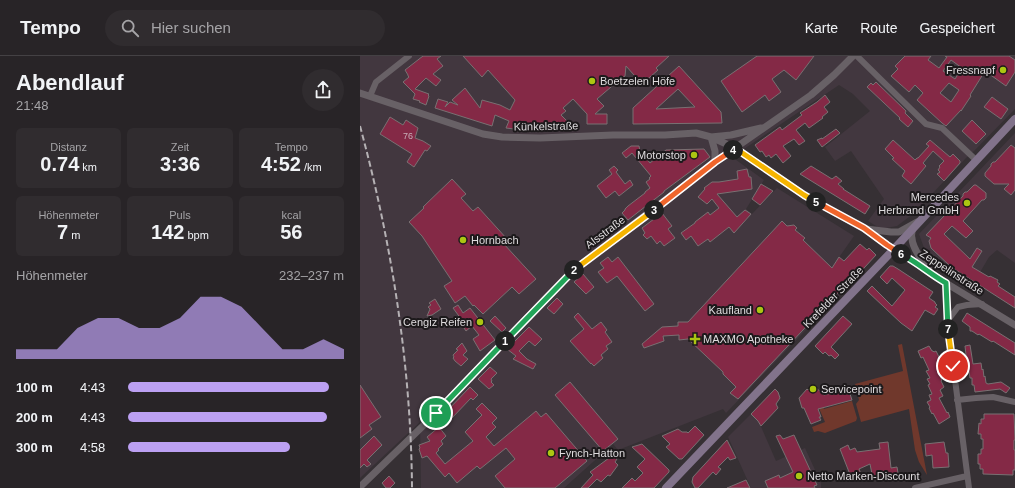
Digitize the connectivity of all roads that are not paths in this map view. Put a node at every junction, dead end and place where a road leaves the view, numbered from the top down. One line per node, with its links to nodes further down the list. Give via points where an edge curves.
1 (409, 56): 5 (street, via 376,82)
2 (853, 56): 7 (street, Alsstraße, via 811,95)
3 (857, 56): 10 (street, via 926,124 942,128)
4 (360, 92): 5 (street, Künkelstraße)
5 (370, 96): 8 (street, Künkelstraße, via 483,134 502,137 696,133)
6 (1015, 119): 10 (main road, Krefelder Straße)
7 (765, 128): 8 (street); 9 (street, Alsstraße)
8 (711, 137): 9 (street, Künkelstraße); 11 (street, via 716,151)
9 (735, 148): 11 (street, Alsstraße); 13 (street, Zeppelinstraße, via 804,195)
10 (976, 160): 12 (main road, Krefelder Straße)
11 (715, 162): 23 (street, Alsstraße, via 572,271 427,422)
12 (916, 224): 13 (street, via 899,232); 14 (main road, Krefelder Straße); 15 (street, via 912,238 917,252)
13 (864, 228): 14 (street, Zeppelinstraße)
14 (894, 249): 15 (street, Zeppelinstraße); 24 (main road, Krefelder Straße)
15 (936, 277): 16 (street, Zeppelinstraße)
16 (946, 283): 17 (street, Zeppelinstraße); 18 (street)
17 (982, 304): 18 (street, via 958,308); 19 (street, Zeppelinstraße)
18 (948, 320): 20 (street)
19 (1015, 325)
20 (957, 400): 21 (street, via 993,397); 22 (street)
21 (1015, 402)
22 (967, 476): 25 (street); 26 (street)
23 (360, 487)
24 (666, 488)
25 (915, 488)
26 (969, 488)

